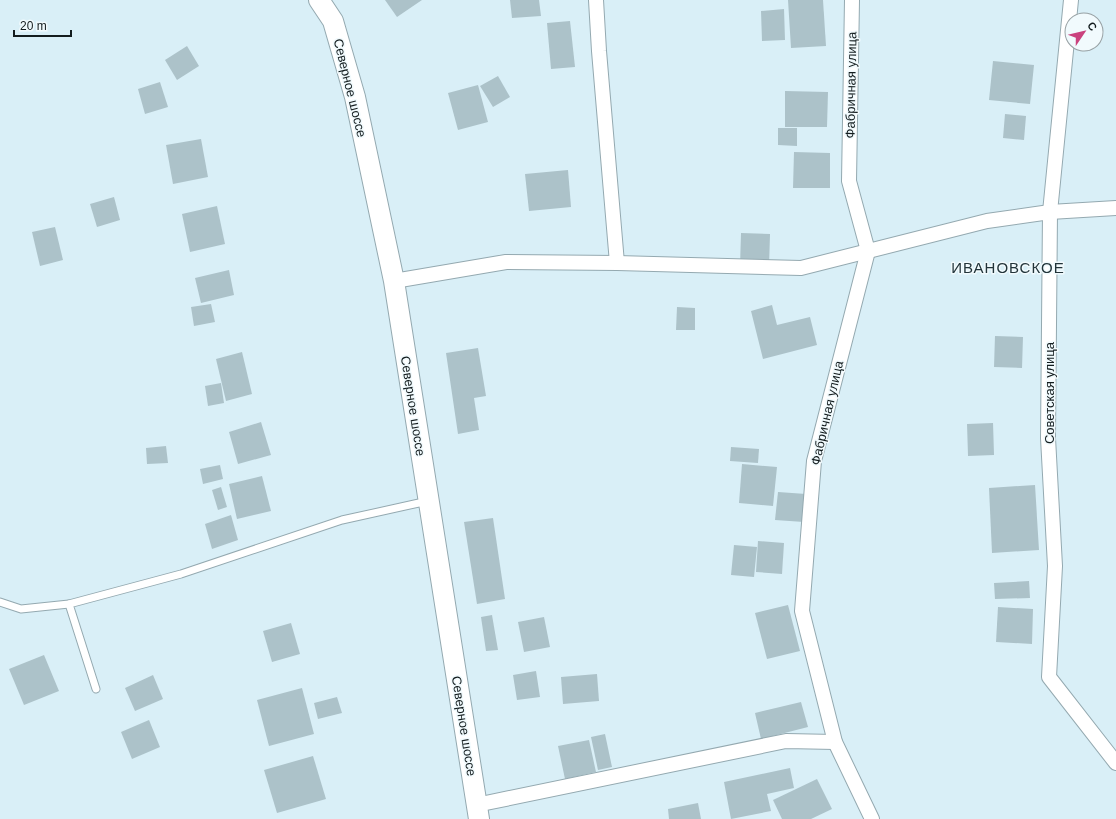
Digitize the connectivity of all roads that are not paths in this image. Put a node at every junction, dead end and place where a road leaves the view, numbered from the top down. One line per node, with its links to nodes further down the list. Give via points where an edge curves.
1 (319, 0): 9 (main road, Северное шоссе, via 333,21 355,97)
2 (596, 0): 8 (street)
3 (852, 0): 7 (street, Фабричная улица, via 849,181)
4 (1071, 0): 6 (street, Советская улица)
5 (1116, 208): 6 (street)
6 (1050, 212): 7 (street, via 987,221); 15 (street, Советская улица, via 1048,438 1055,566 1050,677)
7 (868, 251): 8 (street, via 802,268); 14 (street, Фабричная улица, via 814,461 802,611)
8 (617, 263): 9 (street, via 506,262)
9 (394, 281): 10 (main road, Северное шоссе)
10 (428, 501): 12 (lane, via 342,520 181,574); 16 (main road, Северное шоссе)
11 (0, 602): 12 (lane, via 21,609)
12 (70, 604): 13 (lane)
13 (96, 688)
14 (835, 742): 16 (street, via 786,741); 17 (street, Фабричная улица)
15 (1116, 763)
16 (478, 812)
17 (872, 819)

